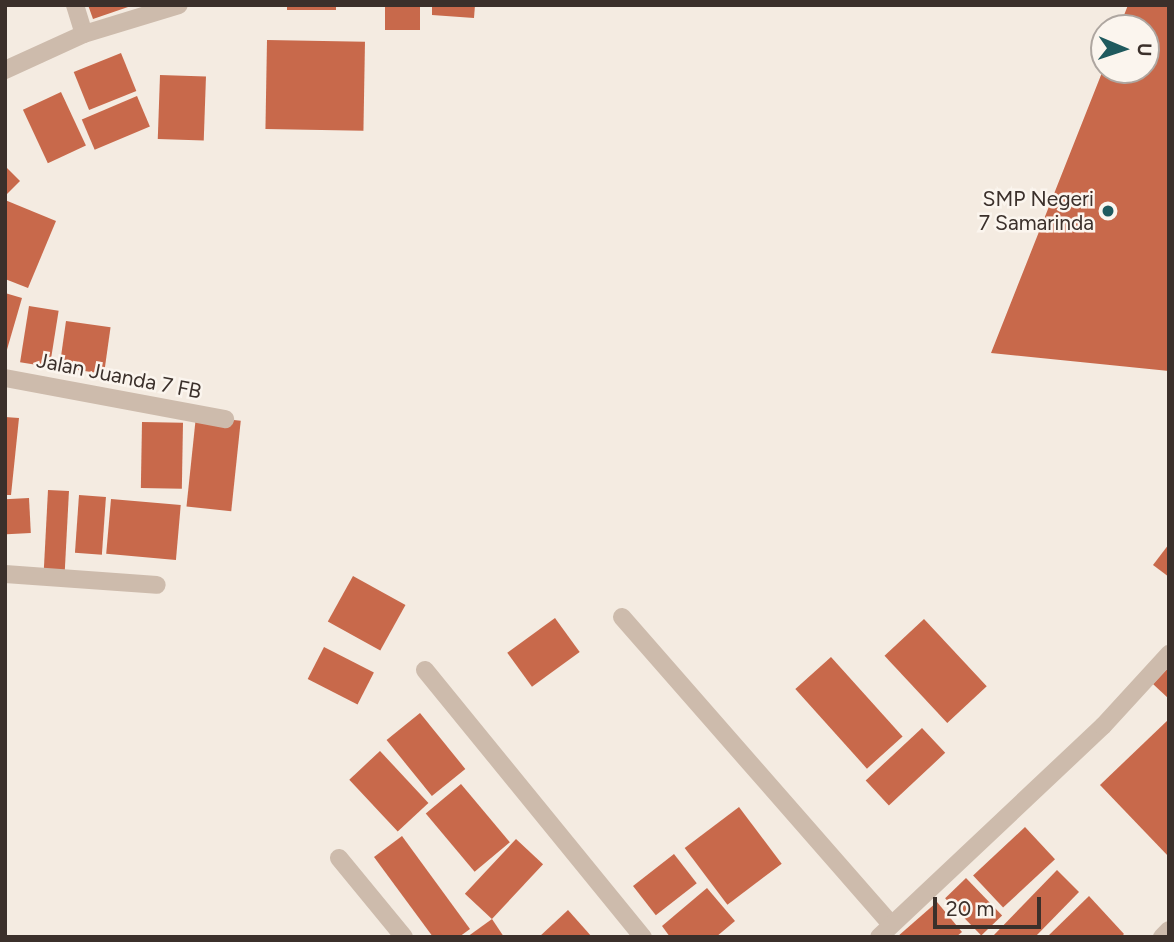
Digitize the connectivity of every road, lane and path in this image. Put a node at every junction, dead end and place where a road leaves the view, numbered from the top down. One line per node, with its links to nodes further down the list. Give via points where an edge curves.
1 (75, 5): 3 (street)
2 (179, 5): 3 (street)
3 (84, 34): 4 (street)
4 (5, 70)
5 (5, 378): 6 (street, Jalan Juanda 7 FB)
6 (225, 419)
7 (5, 574): 8 (street)
8 (156, 584)
9 (622, 617): 14 (street)
10 (1169, 654): 14 (street, via 1103,726)
11 (425, 670): 16 (street)
12 (339, 858): 15 (street)
13 (1169, 930): 17 (street)
14 (885, 931)
15 (404, 937)
16 (643, 937)
17 (1163, 937)

